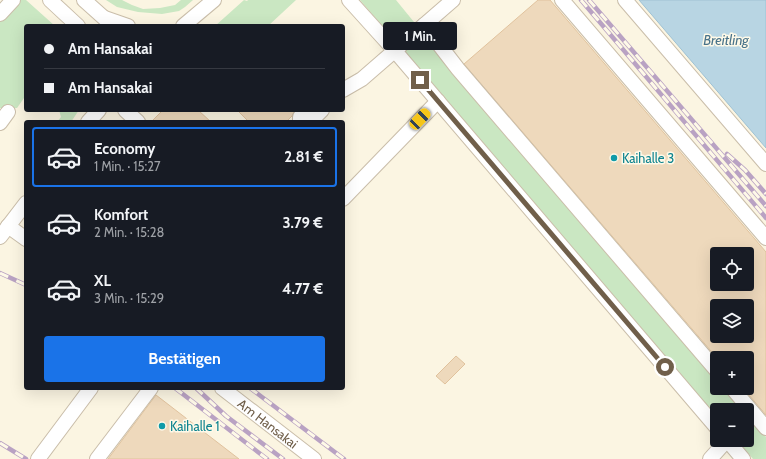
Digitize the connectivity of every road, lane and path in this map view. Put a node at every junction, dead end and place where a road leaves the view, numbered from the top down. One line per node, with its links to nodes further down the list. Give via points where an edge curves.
1 (13, 0): 9 (street)
2 (50, 0): 12 (street)
3 (84, 0): 10 (street)
4 (214, 0): 11 (street)
5 (349, 0): 15 (street)
6 (453, 0): 14 (street)
7 (562, 0): 27 (street)
8 (625, 0): 22 (street)
9 (0, 14)
10 (108, 22): 13 (street)
11 (187, 23)
12 (76, 24)
13 (118, 24)
14 (424, 25): 15 (street); 28 (street, via 458,69)
15 (395, 51): 16 (street, via 362,79); 17 (street)
16 (345, 89)
17 (438, 102): 23 (street); 33 (street)
18 (127, 112): 20 (street)
19 (320, 112): 21 (street)
20 (136, 120)
21 (312, 120)
22 (766, 164)
23 (345, 197)
24 (24, 206): 25 (street)
25 (4, 231): 26 (street)
26 (24, 238)
27 (766, 238)
28 (710, 363)
29 (90, 390): 35 (street)
30 (149, 390): 36 (street)
31 (225, 390): 37 (street, Am Hansakai)
32 (738, 395): 34 (street)
33 (710, 420)
34 (766, 428)
35 (39, 458)
36 (97, 459)
37 (314, 459)
38 (710, 459): 39 (street, via 727,440)
39 (743, 459)

